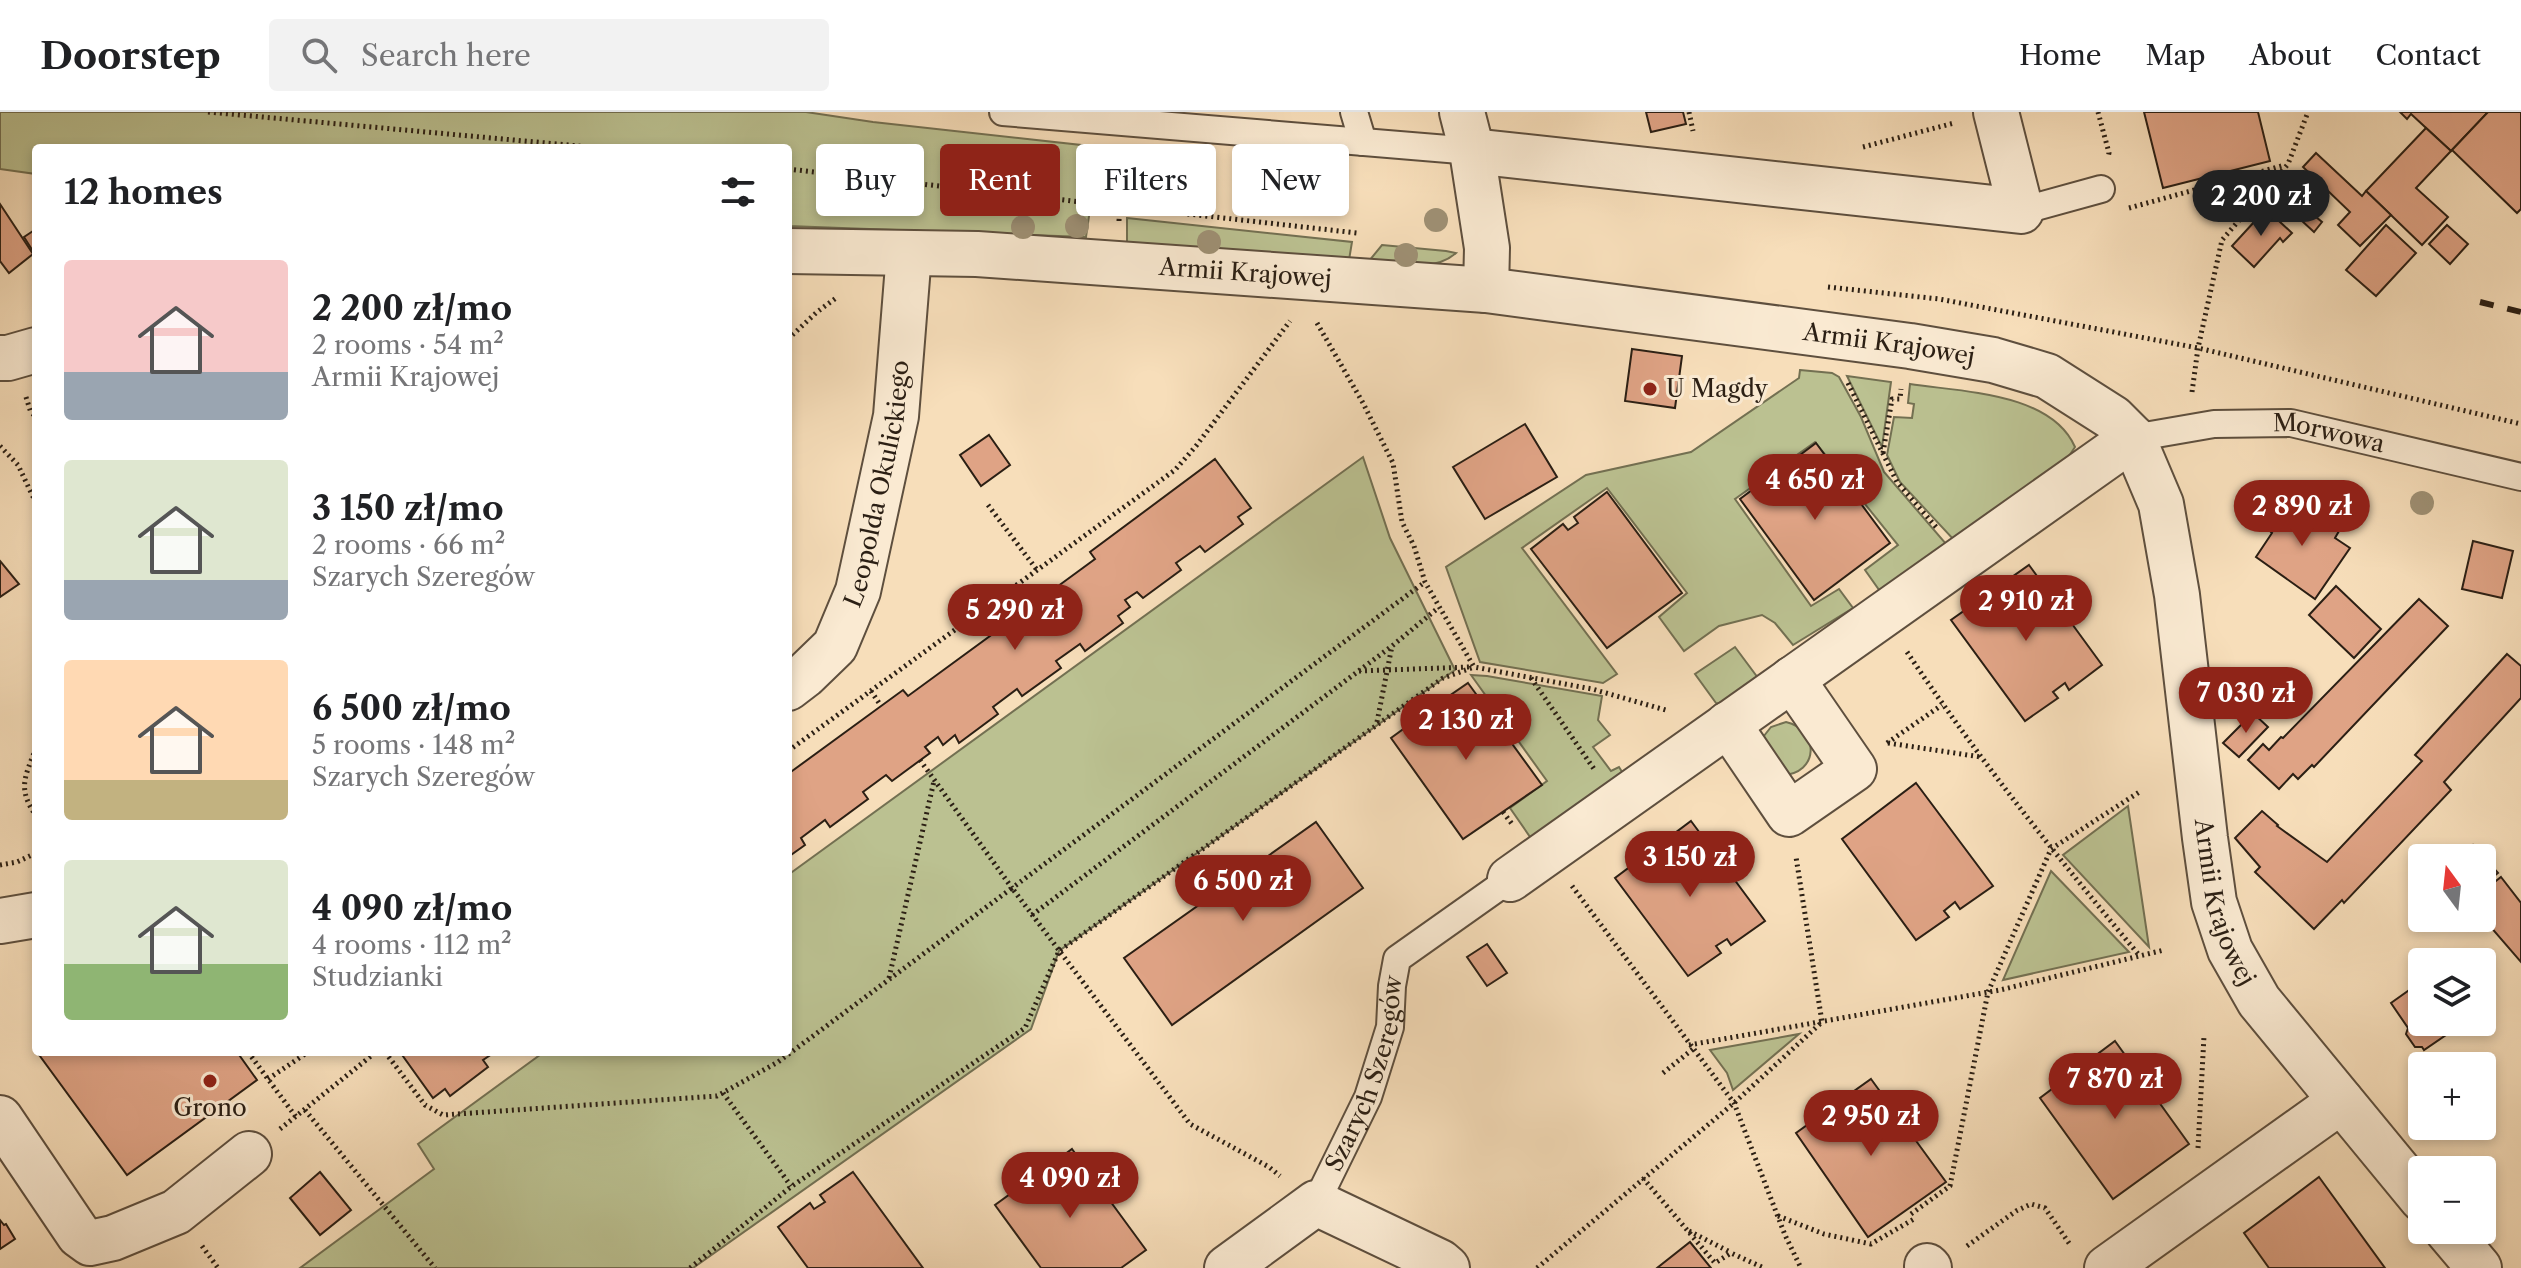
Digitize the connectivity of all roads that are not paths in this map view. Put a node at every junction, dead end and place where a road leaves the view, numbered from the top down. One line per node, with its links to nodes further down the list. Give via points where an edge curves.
1 (1003, 112): 4 (lane)
2 (1354, 112): 7 (lane)
3 (1996, 112): 9 (street)
4 (1070, 115): 5 (lane, via 1131,123)
5 (1216, 121): 7 (lane)
6 (1467, 132): 7 (lane); 9 (street, via 1826,190); 12 (street, via 1487,248)
7 (1363, 142)
8 (2101, 189): 9 (lane)
9 (2021, 211)
10 (792, 251): 11 (street, Armii Krajowej)
11 (909, 253): 12 (street, Armii Krajowej); 16 (street, Leopolda Okulickiego, via 896,416 858,591 835,646)
12 (1486, 290): 13 (street, Armii Krajowej, via 1993,360 2047,376 2113,418)
13 (2133, 438): 14 (lane, Morwowa, via 2214,424 2291,423); 15 (street, Szarych Szeregów); 21 (street, Armii Krajowej, via 2161,504 2177,595 2214,902 2230,950 2259,1001)
14 (2521, 477)
15 (1792, 679): 17 (street, Szarych Szeregów); 17 (street, via 1854,769 1789,814)
16 (792, 685)
17 (1726, 725): 18 (street, Szarych Szeregów)
18 (1523, 869): 25 (lane, Szarych Szeregów, via 1397,959 1390,1027 1368,1097)
19 (32, 916): 20 (street)
20 (0, 921)
21 (2341, 1101): 24 (street, Armii Krajowej); 28 (street)
22 (0, 1118): 27 (street)
23 (249, 1154): 27 (street, via 176,1212 113,1238)
24 (2408, 1182)
25 (1316, 1203): 29 (street); 30 (street)
26 (2459, 1244): 31 (street)
27 (98, 1255)
28 (2093, 1262)
29 (1227, 1268)
30 (1447, 1268)
31 (2479, 1268)

